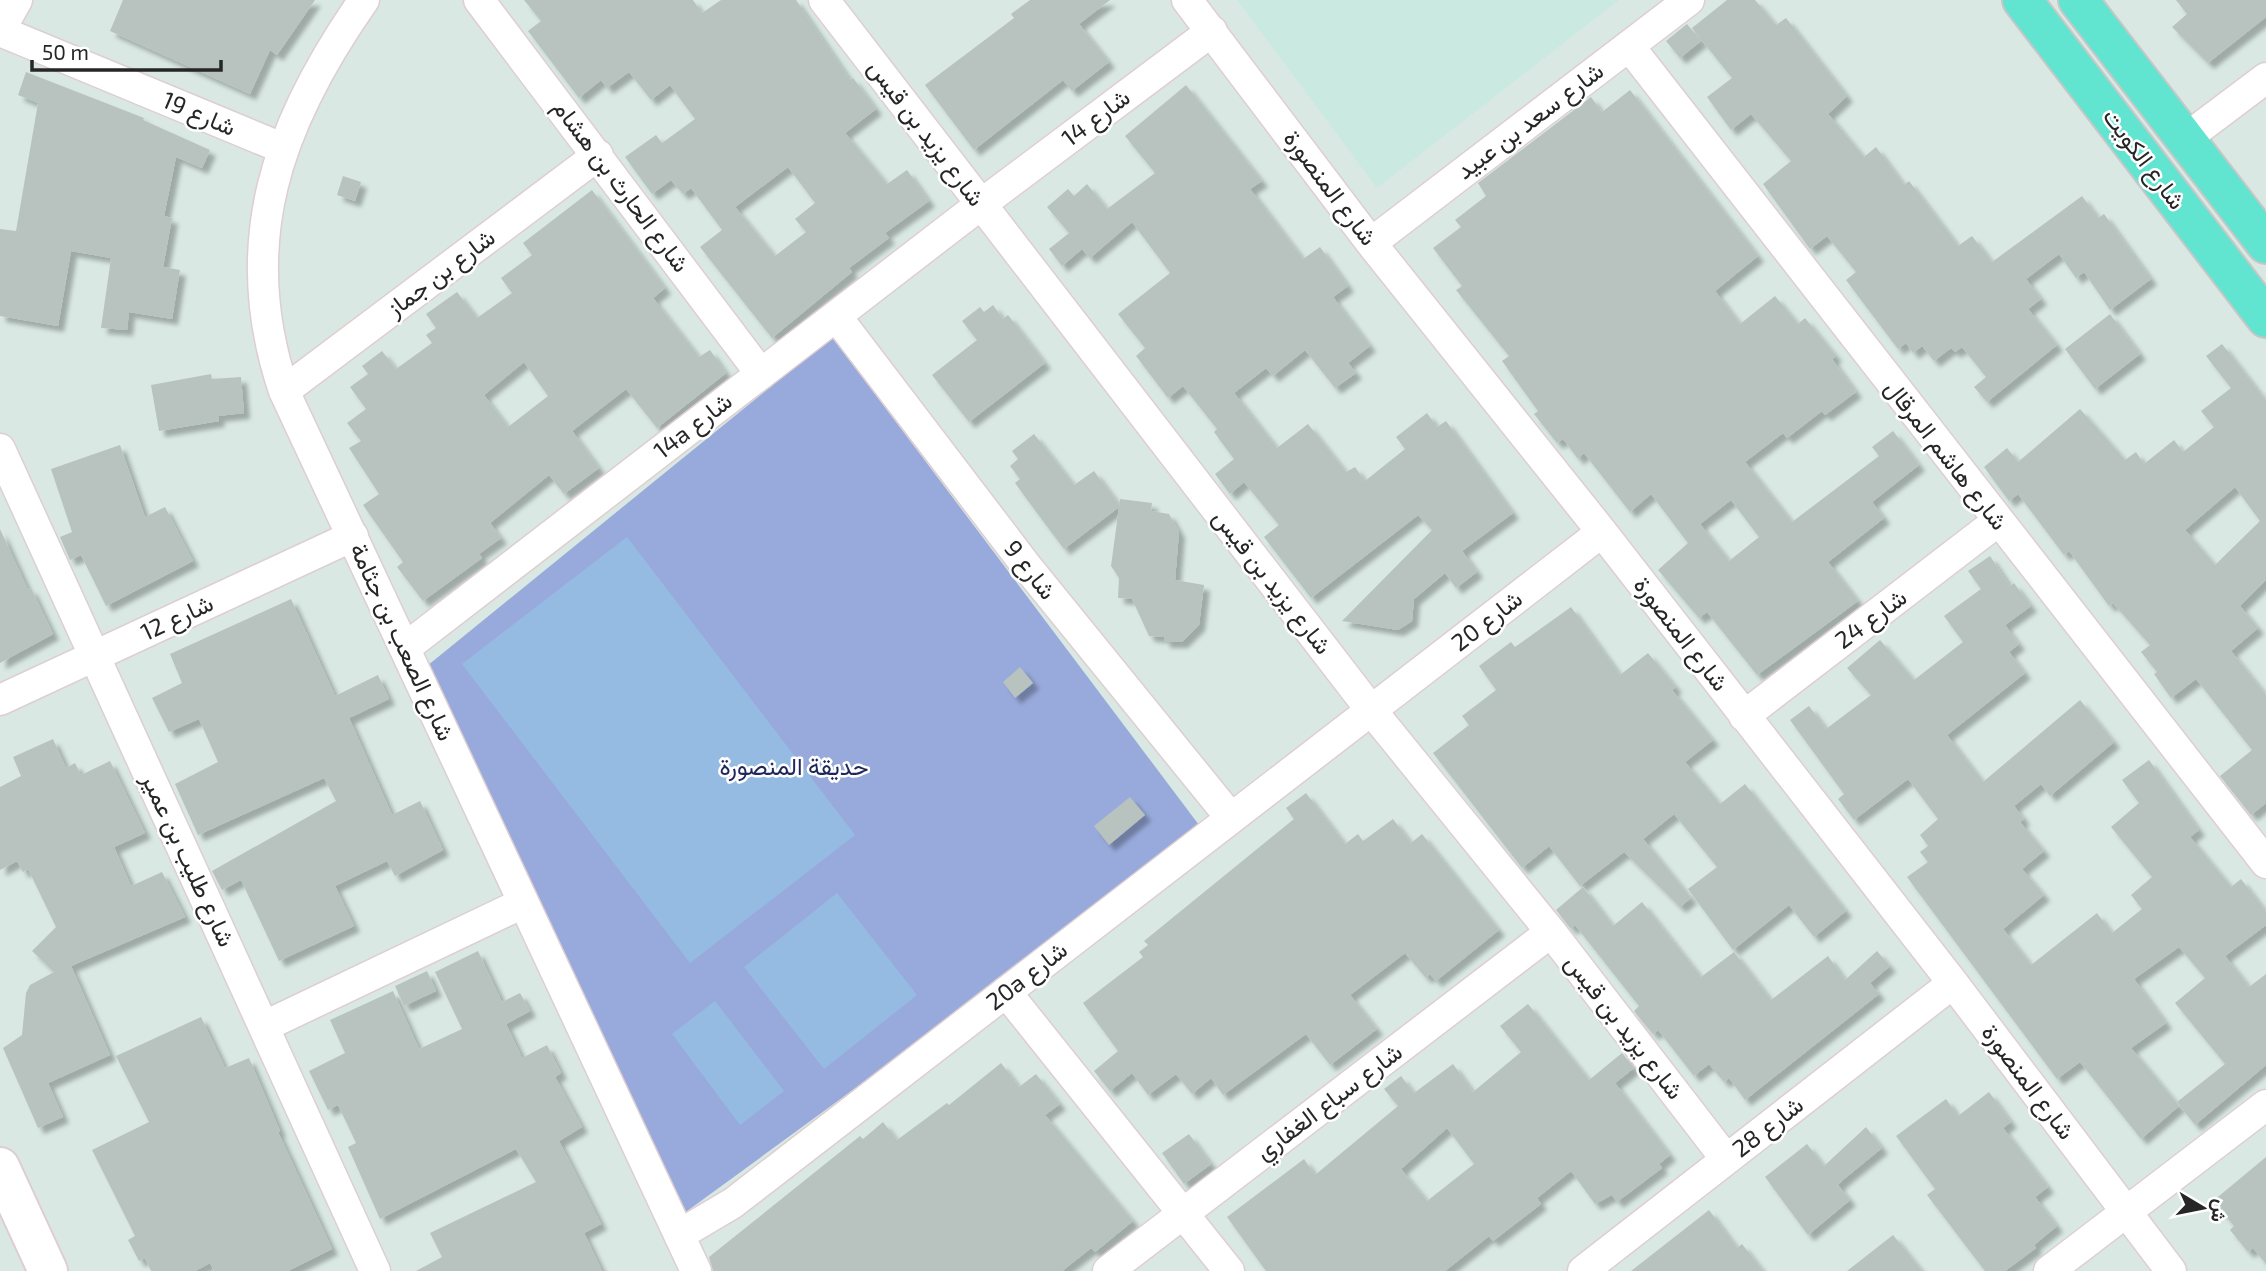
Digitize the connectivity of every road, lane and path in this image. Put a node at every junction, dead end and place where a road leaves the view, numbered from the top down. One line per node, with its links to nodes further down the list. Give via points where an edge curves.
1 (17, 0): 9 (street)
2 (364, 0): 14 (street, شارع الصعب بن جثامة, via 313,81)
3 (478, 0): 15 (street, شارع الحارث بن هشام)
4 (824, 0): 16 (street, شارع يزيد بن قيس)
5 (1187, 0): 10 (street, شارع المنصورة)
6 (1689, 0): 11 (street, شارع سعد بن عبيد)
7 (2022, 0): 20 (main road, شارع الكويت)
8 (2078, 0): 13 (main road, شارع الكويت)
9 (0, 30): 14 (street, شارع 19)
10 (1212, 31): 16 (street, شارع 14); 17 (street, شارع المنصورة)
11 (1629, 46): 17 (street, شارع سعد بن عبيد); 24 (street, شارع هاشم المرقال)
12 (2266, 78): 13 (street)
13 (2185, 139): 18 (main road, شارع الكويت)
14 (282, 148): 22 (street, شارع الصعب بن جثامة, via 266,207 261,268 267,330)
15 (598, 156): 21 (street, شارع الحارث بن هشام); 22 (street, شارع بن جماز)
16 (980, 205): 19 (street, 14a شارع); 30 (street, شارع يزيد بن قيس)
17 (1371, 243): 25 (street, شارع المنصورة)
18 (2266, 244)
19 (836, 316): 21 (street, 14a شارع); 32 (street, شارع 9, via 1028,568)
20 (2266, 318)
21 (761, 374): 27 (street, 14a شارع)
22 (284, 391): 26 (street, شارع الصعب بن جثامة)
23 (0, 449): 28 (street, شارع طليب بن عمير)
24 (1997, 521): 31 (street, شارع 24); 33 (street, شارع هاشم المرقال)
25 (1602, 532): 30 (street, شارع 20); 31 (street, شارع المنصورة)
26 (353, 536): 27 (street, شارع الصعب بن جثامة); 28 (street, شارع 12)
27 (405, 648): 34 (street, شارع الصعب بن جثامة)
28 (94, 657): 29 (street, شارع 12); 38 (street, شارع طليب بن عمير)
29 (0, 700)
30 (1371, 710): 32 (street, 20a شارع); 35 (street, شارع يزيد بن قيس)
31 (1744, 716): 36 (street, شارع المنصورة)
32 (1231, 818): 37 (street, 20a شارع)
33 (2266, 863)
34 (523, 903): 38 (street); 44 (street, شارع الصعب بن جثامة)
35 (1551, 932): 40 (street, شارع يزيد بن قيس); 43 (street, شارع سباع الغفاري)
36 (1953, 983): 40 (street, شارع 28); 42 (street, شارع المنصورة)
37 (1006, 992): 43 (street); 44 (street, 20a شارع, via 733,1203)
38 (265, 1026): 46 (street, شارع طليب بن عمير)
39 (2266, 1105): 42 (street)
40 (1726, 1159): 50 (street, شارع 28)
41 (0, 1167): 45 (main road)
42 (2126, 1212): 51 (street); 52 (street, شارع المنصورة)
43 (1183, 1213): 48 (street, شارع سباع الغفاري); 49 (street)
44 (679, 1235): 47 (street, شارع الصعب بن جثامة)
45 (48, 1271)
46 (375, 1271)
47 (696, 1271)
48 (1108, 1271)
49 (1229, 1271)
50 (1583, 1271)
51 (2049, 1271)
52 (2171, 1271)

